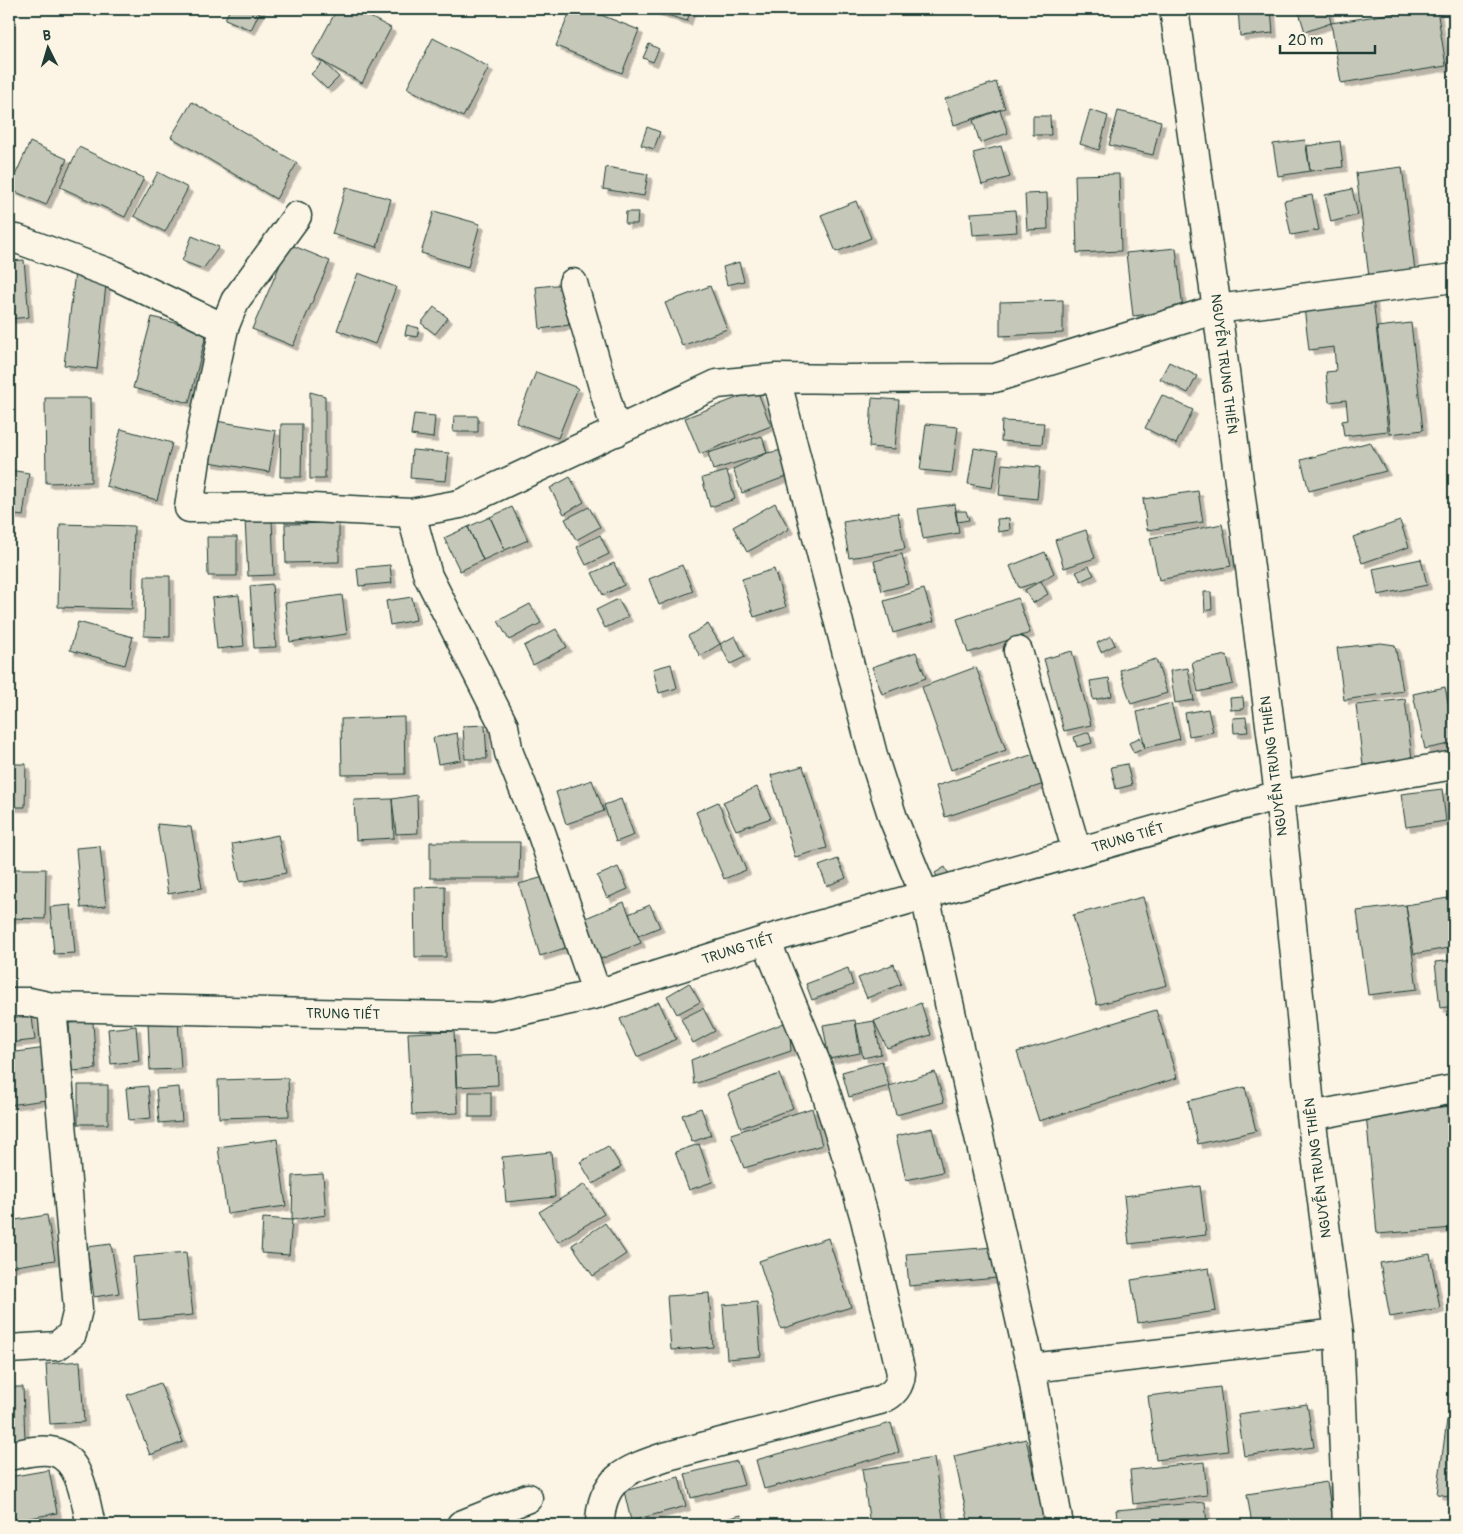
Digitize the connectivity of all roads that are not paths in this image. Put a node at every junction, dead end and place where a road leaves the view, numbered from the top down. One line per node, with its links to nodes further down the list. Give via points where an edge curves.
1 (1174, 9): 6 (street, NGUYỄN TRUNG THIÊN)
2 (297, 216): 7 (street, via 235,301)
3 (9, 239): 7 (street, via 17,239 112,274)
4 (1454, 278): 6 (street)
5 (573, 283): 9 (street)
6 (1217, 309): 8 (street, via 995,378); 13 (street, NGUYỄN TRUNG THIÊN)
7 (224, 328): 10 (street, via 197,453 189,508 292,507)
8 (776, 378): 9 (street, via 717,384); 15 (street, via 874,758 893,818)
9 (616, 432): 10 (street, via 460,504)
10 (411, 513): 17 (street, via 428,576 504,726 509,753 542,832)
11 (1018, 651): 14 (street)
12 (1454, 765): 13 (street, TRUNG TIẾT)
13 (1279, 796): 14 (street, TRUNG TIẾT); 21 (street, NGUYỄN TRUNG THIÊN)
14 (1078, 852): 15 (street, TRUNG TIẾT)
15 (925, 896): 16 (street, TRUNG TIẾT); 24 (street)
16 (766, 940): 17 (street, TRUNG TIẾT); 29 (street, via 817,1065 850,1168 901,1380 893,1393 880,1400 632,1468 610,1486 600,1513)
17 (597, 994): 19 (street, TRUNG TIẾT, via 493,1018)
18 (9, 1002): 19 (street, TRUNG TIẾT)
19 (52, 1007): 23 (street, via 78,1310 72,1334 57,1346)
20 (1454, 1088): 21 (street)
21 (1312, 1116): 22 (street, NGUYỄN TRUNG THIÊN)
22 (1338, 1333): 24 (street); 31 (street, NGUYỄN TRUNG THIÊN)
23 (9, 1349)
24 (1031, 1368): 30 (street)
25 (9, 1456): 27 (street, via 42,1451 64,1457 78,1476)
26 (528, 1498): 28 (street)
27 (91, 1525)
28 (461, 1525)
29 (600, 1525)
30 (1059, 1525)
31 (1346, 1525)

